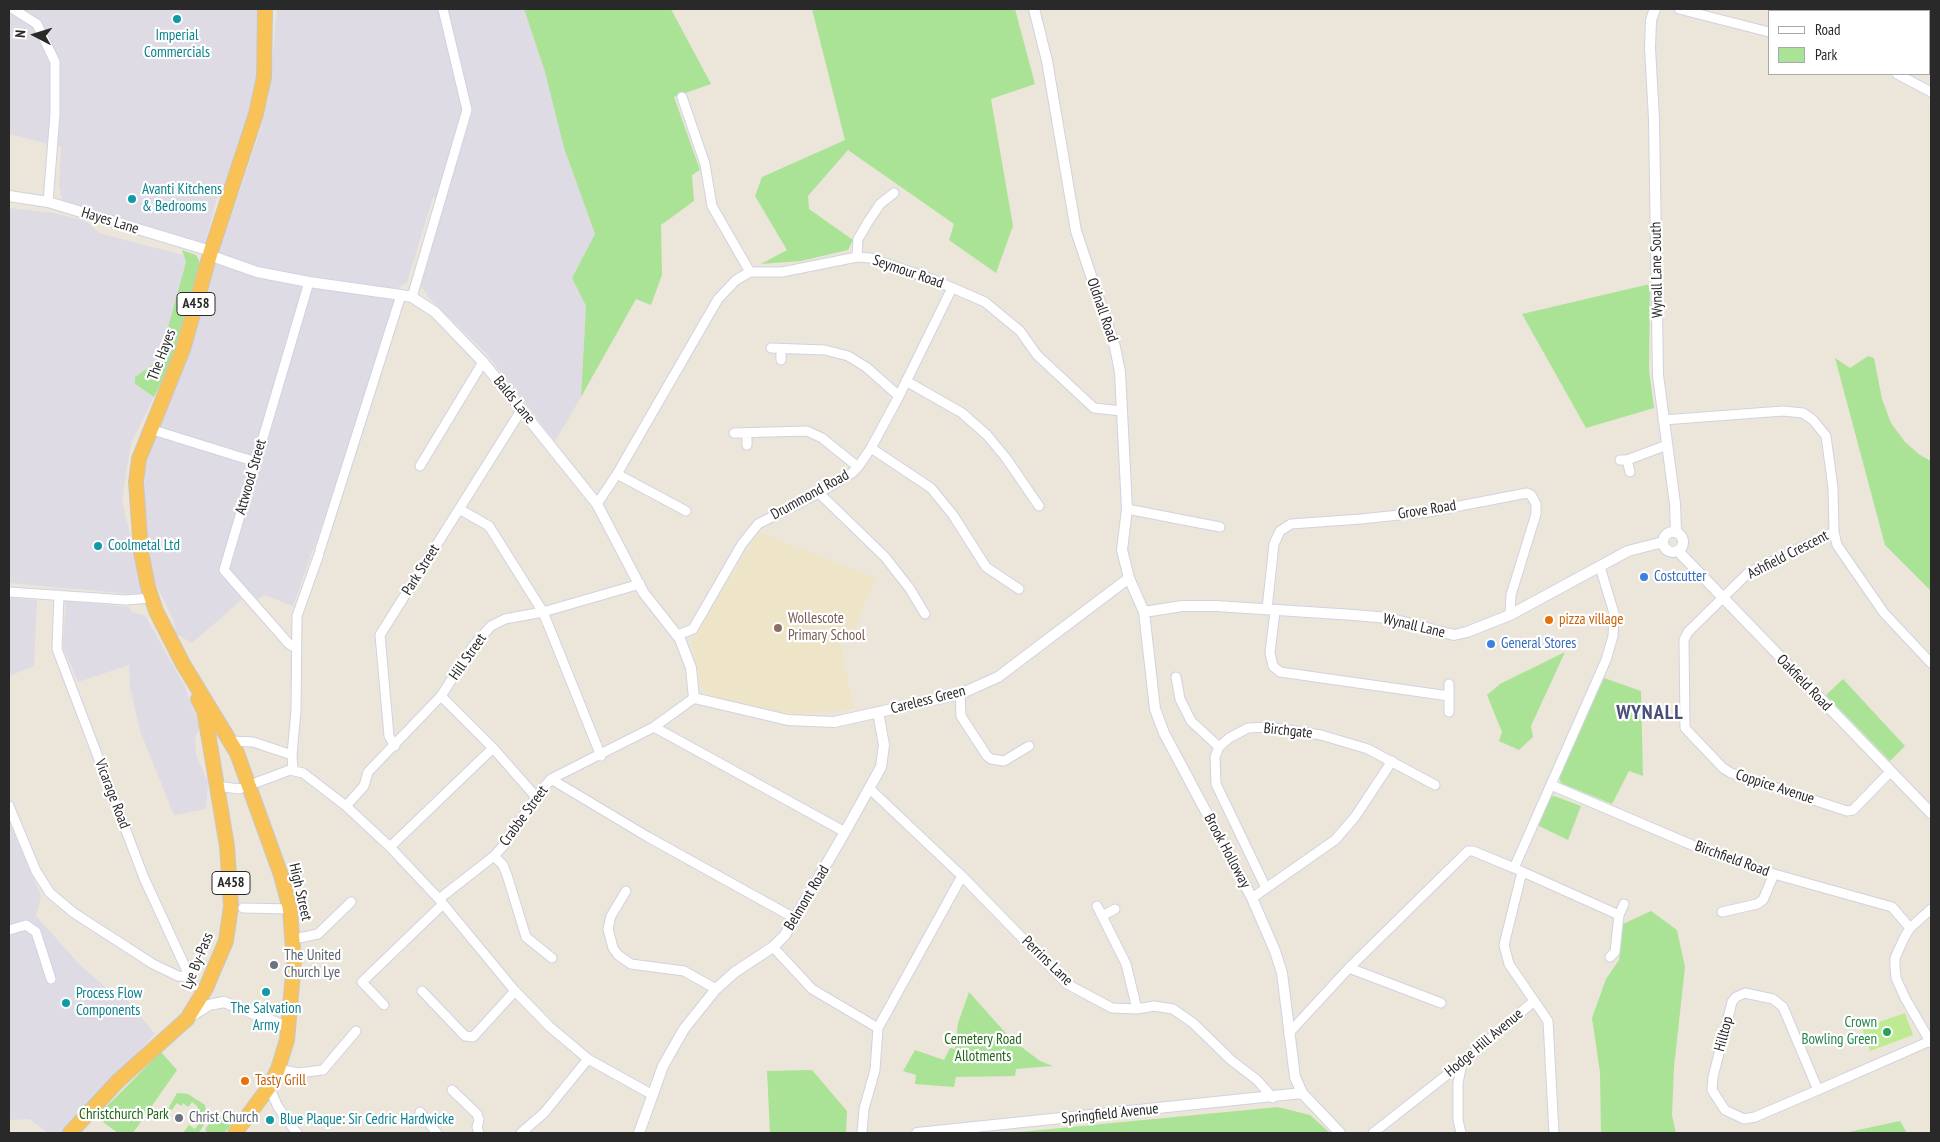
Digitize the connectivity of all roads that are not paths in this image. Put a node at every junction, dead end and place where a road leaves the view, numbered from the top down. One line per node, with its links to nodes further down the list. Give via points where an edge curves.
1 (13, 9): 13 (street, via 37,24 55,62 55,114)
2 (264, 9): 14 (highway, The Hayes / A458, via 264,77 260,100)
3 (443, 9): 20 (street, via 467,110)
4 (1034, 9): 28 (street, Oldnall Road, via 1047,61 1076,231 1115,347)
5 (1655, 9): 29 (street, Wynall Lane South, via 1651,20 1650,48 1658,374)
6 (1679, 9): 7 (street)
7 (1768, 32)
8 (1899, 75): 9 (street)
9 (1931, 92)
10 (682, 97): 16 (street, via 705,164 712,206)
11 (887, 194): 15 (street, via 858,239)
12 (9, 196): 13 (street, Hayes Lane)
13 (48, 202): 14 (street, Hayes Lane)
14 (210, 253): 17 (street, Balds Lane, via 257,272); 30 (highway, The Hayes / A458, via 183,349)
15 (857, 257): 16 (street, Seymour Road, via 782,272); 18 (street, Seymour Road, via 870,258)
16 (750, 272): 40 (street, via 736,280 718,299)
17 (309, 282): 19 (street, Balds Lane); 36 (street, Attwood Street)
18 (952, 288): 25 (street, Drummond Road); 28 (street, Seymour Road, via 985,302 1020,331 1037,355 1094,408)
19 (401, 294): 20 (street, Balds Lane); 66 (street, via 320,552 298,610)
20 (412, 298): 24 (street, Balds Lane, via 435,312)
21 (771, 348): 22 (street)
22 (781, 349): 23 (street); 26 (street, via 825,350 848,356)
23 (781, 360)
24 (483, 362): 27 (street, Balds Lane); 37 (street)
25 (906, 381): 26 (street, Drummond Road); 42 (street, via 962,413 987,435)
26 (899, 396): 35 (street, Drummond Road)
27 (522, 409): 43 (street, Balds Lane); 44 (street, Park Street)
28 (1122, 410): 45 (street, Oldnall Road)
29 (1663, 420): 34 (street, Wynall Lane South); 49 (street, Ashfield Crescent, via 1783,411 1803,413 1826,436 1833,488)
30 (150, 429): 36 (street); 58 (highway, The Hayes / A458, via 139,459 136,494 141,552)
31 (747, 432): 32 (street); 33 (street); 38 (street, via 772,430 814,434)
32 (734, 433)
33 (747, 445)
34 (1667, 445): 39 (street, via 1624,460); 48 (street, Wynall Lane South)
35 (871, 448): 38 (street, Drummond Road); 55 (street, via 931,488 953,515 986,567)
36 (256, 462): 66 (street, Attwood Street, via 224,570)
37 (420, 466)
38 (858, 467): 41 (street, Drummond Road)
39 (1630, 472)
40 (617, 474): 43 (street); 46 (street)
41 (819, 493): 63 (street, via 885,557 917,609); 65 (street, Drummond Road, via 758,524 742,544 693,629)
42 (1038, 500)
43 (597, 504): 54 (street, Balds Lane)
44 (459, 509): 61 (street, via 489,526); 80 (street, Park Street, via 380,635 389,736)
45 (1126, 509): 47 (street); 53 (street, Oldnall Road, via 1122,550)
46 (686, 511)
47 (1215, 524)
48 (1676, 531): 50 (street, via 1668,532); 51 (street, via 1684,543)
49 (1834, 532): 59 (street, Ashfield Crescent, via 1748,573); 68 (street, via 1837,545 1884,613)
50 (1663, 542): 51 (street, via 1668,551); 52 (street, Wynall Lane, via 1640,547)
51 (1678, 551): 59 (street, Oakfield Road)
52 (1600, 567): 64 (street, Wynall Lane); 92 (street, Hodge Hill Avenue, via 1614,613 1613,636 1606,660)
53 (1129, 578): 62 (street, Oldnall Road); 71 (street, Careless Green, via 998,677)
54 (640, 584): 61 (street, Hill Street); 65 (street, Balds Lane)
55 (1012, 588)
56 (9, 592): 57 (street)
57 (59, 595): 58 (street, via 126,600); 127 (street, Vicarage Road, via 57,649 144,878)
58 (151, 598): 67 (highway, A458)
59 (1722, 600): 88 (street, Oakfield Road); 88 (street, Coppice Avenue, via 1688,632 1684,640 1683,720 1685,728 1723,768 1847,811 1853,810)
60 (1271, 610): 62 (street, Wynall Lane, via 1182,606); 64 (street, Wynall Lane, via 1388,618 1454,635); 64 (street, Grove Road, via 1274,544 1280,531 1291,524 1428,512 1527,493 1536,504 1536,514 1511,595); 73 (street, via 1270,653 1273,666 1280,672)
61 (543, 612): 72 (street, Hill Street, via 505,619 491,626 473,646); 85 (street)
62 (1144, 612): 107 (street, Brook Holloway, via 1155,709 1164,733)
63 (925, 614)
64 (1510, 615)
65 (678, 635): 74 (street, Balds Lane, via 690,668)
66 (296, 648): 84 (street)
67 (183, 664): 78 (highway, Lye By-Pass / A458, via 204,711); 79 (highway, High Street / A458)
68 (1931, 664)
69 (1176, 677): 82 (street, via 1180,699 1191,721)
70 (1449, 684): 73 (street)
71 (960, 694): 75 (street, Careless Green); 81 (street, via 961,716 987,756 1004,761)
72 (441, 696): 80 (street, Hill Street); 83 (street)
73 (1449, 696): 76 (street)
74 (694, 698): 75 (street, Careless Green, via 788,720 834,722); 77 (street, Crabbe Street)
75 (878, 712): 94 (street, Belmont Road, via 884,751 881,767)
76 (1449, 712)
77 (654, 727): 85 (street, Crabbe Street); 99 (street)
78 (209, 740): 79 (highway); 93 (highway, Lye By-Pass / A458)
79 (231, 740): 84 (street, via 253,742); 90 (highway, High Street / A458)
80 (395, 746): 97 (street, Hill Street, via 368,772 364,786)
81 (1029, 746)
82 (1219, 747): 86 (street, Birchgate, via 1248,728 1282,727 1321,734); 105 (street, via 1214,771 1216,784)
83 (493, 748): 95 (street); 100 (street)
84 (292, 755): 87 (street)
85 (601, 756): 89 (street, Crabbe Street)
86 (1392, 761): 91 (street, Birchgate); 105 (street, via 1355,817 1335,840)
87 (293, 770): 90 (street); 97 (street, via 303,773)
88 (1890, 772): 98 (street, Oakfield Road)
89 (552, 779): 95 (street, Crabbe Street); 119 (street, via 648,837)
90 (250, 785): 93 (street, via 232,790); 113 (highway, High Street / A458)
91 (1435, 785)
92 (1551, 785): 102 (street, Hodge Hill Avenue); 103 (street, Birchfield Road, via 1706,851)
93 (216, 786): 137 (highway, Lye By-Pass / A458, via 231,880 229,924 219,961)
94 (870, 789): 99 (street, Belmont Road); 104 (street, Perrins Lane)
95 (536, 797): 101 (street, Crabbe Street, via 516,830)
96 (9, 806): 127 (street, via 36,871 50,893 74,914 153,964 178,976)
97 (346, 806): 100 (street)
98 (1931, 813)
99 (846, 832): 119 (street, Belmont Road)
100 (390, 847): 109 (street)
101 (494, 856): 109 (street, Crabbe Street); 125 (street, via 508,875 526,937)
102 (1518, 870): 118 (street); 126 (street, via 1468,851); 133 (street, Hodge Hill Avenue, via 1504,946 1509,964)
103 (1774, 874): 116 (street, via 1763,900); 120 (street, Birchfield Road, via 1892,907)
104 (962, 876): 136 (street, Perrins Lane, via 1067,984 1112,1008); 139 (street)
105 (1266, 888): 107 (street)
106 (626, 891): 130 (street, via 611,916 608,929 618,955 631,964 684,971)
107 (1252, 898): 141 (street, Brook Holloway, via 1282,973)
108 (351, 902): 122 (street, via 318,934)
109 (441, 902): 132 (street); 135 (street, Crabbe Street, via 362,982)
110 (1624, 904): 118 (street)
111 (1097, 906): 117 (street)
112 (243, 908): 113 (street)
113 (290, 909): 122 (highway, High Street / A458)
114 (1115, 909): 117 (street)
115 (1931, 909): 120 (street)
116 (1722, 912)
117 (1102, 916): 136 (street, via 1126,964)
118 (1619, 916): 124 (street, via 1615,952)
119 (796, 919): 123 (street, Belmont Road)
120 (1910, 928): 142 (street, via 1896,958 1896,978)
121 (9, 930): 128 (street, via 26,925 36,932)
122 (294, 939): 138 (highway, High Street / A458)
123 (773, 947): 130 (street, Belmont Road, via 735,972); 139 (street, via 812,989)
124 (1610, 957)
125 (552, 958)
126 (1349, 968): 134 (street, via 1430,1003); 141 (street)
127 (188, 977): 129 (street, Vicarage Road)
128 (50, 979)
129 (194, 986)
130 (716, 990): 150 (street, Belmont Road, via 684,1029)
131 (422, 991): 132 (street, via 465,1036 473,1037)
132 (515, 991): 143 (street)
133 (1534, 1001): 144 (street, Hodge Hill Avenue); 167 (street, via 1548,1021)
134 (1441, 1003)
135 (384, 1005)
136 (1137, 1009): 151 (street, Perrins Lane, via 1154,1006 1172,1009 1193,1023)
137 (187, 1019): 138 (street, via 209,1005 224,1002); 155 (highway, Lye By-Pass / A458, via 123,1076)
138 (290, 1028): 145 (highway, High Street / A458)
139 (878, 1028): 162 (street, via 875,1070 864,1109)
140 (356, 1031): 145 (street, via 323,1070 298,1073)
141 (1289, 1033): 149 (street, Brook Holloway, via 1295,1077)
142 (1931, 1042): 148 (street, Hilltop)
143 (588, 1059): 150 (street); 160 (street, via 544,1112)
144 (1462, 1062): 165 (street, Hodge Hill Avenue); 166 (street, via 1458,1083)
145 (278, 1069): 146 (highway, High Street / A458)
146 (269, 1086): 152 (highway, High Street / A458); 153 (street)
147 (452, 1090): 159 (street, via 477,1114)
148 (1818, 1090): 148 (street, Hilltop, via 1755,1117 1744,1119 1725,1110 1712,1090 1713,1077 1736,997 1745,992 1773,999 1783,1007)
149 (1302, 1093): 151 (street, Springfield Avenue); 164 (street)
150 (652, 1094): 161 (street, Belmont Road)
151 (1273, 1098): 163 (street, Springfield Avenue)
152 (258, 1104): 153 (street); 156 (highway, High Street / A458)
153 (278, 1107): 157 (street)
154 (420, 1112): 158 (street)
155 (70, 1133)
156 (235, 1133)
157 (297, 1133)
158 (437, 1133)
159 (479, 1133)
160 (521, 1133)
161 (639, 1133)
162 (862, 1133)
163 (917, 1133)
164 (1340, 1133)
165 (1373, 1133)
166 (1461, 1133)
167 (1554, 1133)

